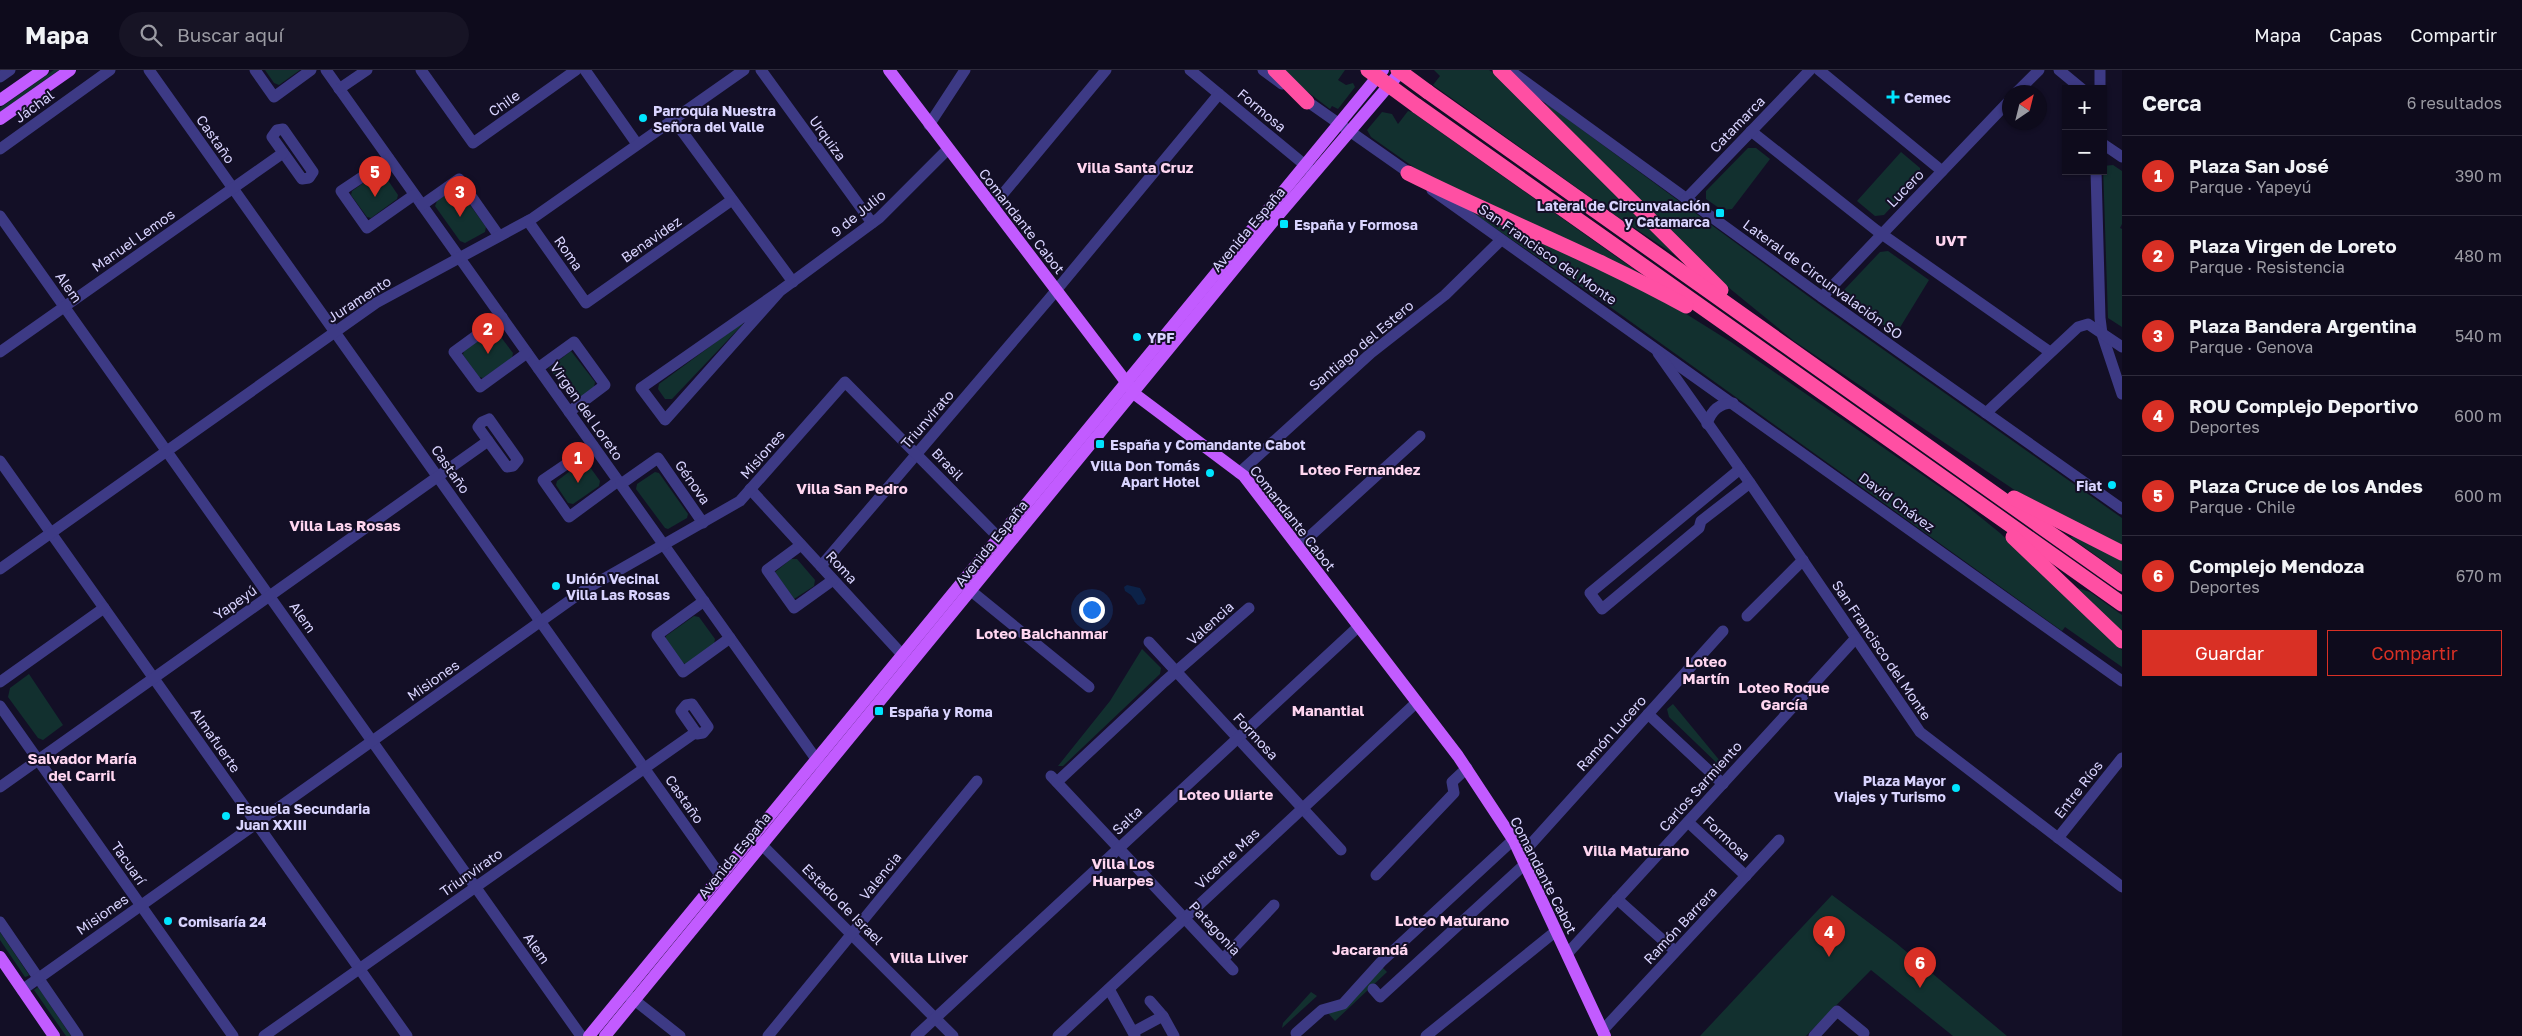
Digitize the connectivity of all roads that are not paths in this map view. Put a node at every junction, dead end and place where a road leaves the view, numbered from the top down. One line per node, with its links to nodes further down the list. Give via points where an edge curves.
1 (10, 70): 32 (street)
2 (43, 70): 38 (main road)
3 (70, 70): 41 (main road)
4 (110, 70): 48 (street, Jáchal)
5 (149, 70): 57 (street, Castaño)
6 (255, 70): 7 (street, via 274,97)
7 (311, 70)
8 (326, 70): 36 (street, Virgen del Loreto)
9 (367, 70): 36 (street)
10 (421, 70): 11 (street, Chile, via 473,143)
11 (576, 70)
12 (585, 70): 46 (street)
13 (744, 70): 42 (street, Juramento)
14 (760, 70): 65 (street, Urquiza)
15 (889, 70): 43 (main road, Comandante Cabot)
16 (965, 70): 43 (street)
17 (1106, 70): 62 (street)
18 (1190, 70): 37 (street, Formosa)
19 (1263, 70): 39 (street)
20 (1275, 70): 39 (highway)
21 (1368, 70): 79 (highway, bridge)
22 (1383, 70): 44 (main road, Avenida España)
23 (1398, 70): 80 (highway, bridge)
24 (1402, 70): 44 (main road, Avenida España)
25 (1500, 70): 80 (highway, via 1681,253)
26 (1509, 70): 59 (street, Lateral de Circunvalación SO)
27 (1810, 70): 45 (street, Catamarca)
28 (1819, 70): 54 (street)
29 (2039, 70): 33 (street)
30 (2059, 70): 34 (street)
31 (2100, 70): 35 (street)
32 (0, 78)
33 (2024, 85)
34 (2077, 85)
35 (2100, 85)
36 (339, 89): 52 (street, Virgen del Loreto)
37 (1219, 94): 53 (street, Formosa); 71 (street, Triunvirato)
38 (0, 100)
39 (1307, 102): 44 (street)
40 (2002, 108): 54 (street, Lucero)
41 (0, 119)
42 (673, 119): 46 (street, Juramento); 60 (street)
43 (929, 125): 49 (main road, Comandante Cabot)
44 (1344, 129): 53 (main road, Avenida España); 55 (street, San Francisco del Monte)
45 (1751, 131): 59 (street, Catamarca); 66 (street)
46 (637, 144): 64 (street, Juramento)
47 (2107, 147): 51 (street)
48 (0, 149)
49 (948, 149): 62 (main road, Comandante Cabot); 65 (street, 9 de Julio)
50 (283, 152): 57 (street, Manuel Lemos)
51 (2122, 157)
52 (389, 159): 58 (street, Virgen del Loreto); 58 (street, via 341,191 367,228)
53 (1310, 170): 88 (main road, Avenida España)
54 (1942, 171): 66 (street, Lucero)
55 (1408, 173): 68 (street, San Francisco del Monte); 79 (highway, via 1626,274)
56 (2096, 175): 78 (street, via 2098,305)
57 (232, 188): 75 (street, Manuel Lemos); 77 (street, Castaño)
58 (414, 194): 61 (street, Virgen del Loreto)
59 (1686, 198): 73 (street, Lateral de Circunvalación SO)
60 (732, 200): 70 (street); 74 (street, Benavidez)
61 (422, 205): 67 (street, via 459,179); 69 (street, Virgen del Loreto)
62 (992, 207): 71 (main road, Comandante Cabot)
63 (0, 216): 75 (street, Alem)
64 (528, 221): 67 (street, Juramento); 74 (street, Roma)
65 (872, 223): 70 (street, 9 de Julio)
66 (1882, 234): 73 (street, Lucero); 84 (street)
67 (499, 236): 69 (street, Juramento)
68 (1501, 240): 82 (street, San Francisco del Monte); 102 (street, Santiago del Estero, via 1445,295 1371,353)
69 (459, 258): 76 (street, Virgen del Loreto); 77 (street, Juramento, via 376,303)
70 (793, 282): 72 (street, 9 de Julio)
71 (1056, 291): 88 (main road, Comandante Cabot); 98 (street, Triunvirato)
72 (780, 292): 72 (street, 9 de Julio, via 665,420 641,388)
73 (1822, 297): 92 (street, Lateral de Circunvalación SO)
74 (586, 303)
75 (64, 307): 83 (street, Manuel Lemos); 97 (street, Alem)
76 (502, 317): 85 (street, Virgen del Loreto); 85 (street, via 454,352 480,387)
77 (335, 332): 97 (street, Juramento); 103 (street, Castaño)
78 (2102, 334): 81 (street); 84 (street, via 2088,324 2074,329); 89 (street)
79 (1748, 340): 106 (highway)
80 (1785, 345): 100 (highway)
81 (2122, 346)
82 (1653, 347): 90 (street, David Chávez); 93 (street, San Francisco del Monte)
83 (0, 352)
84 (2050, 352): 92 (street)
85 (527, 353): 86 (street, Virgen del Loreto)
86 (538, 368): 91 (street, Virgen del Loreto); 91 (street, via 574,342 605,385)
87 (845, 382): 98 (street, Brasil); 107 (street, Misiones)
88 (1130, 387): 102 (main road, Comandante Cabot); 111 (main road, Avenida España); 114 (main road, Avenida España)
89 (2122, 394)
90 (1733, 403): 93 (street, via 1717,407); 140 (street, David Chávez)
91 (569, 412): 96 (street, Virgen del Loreto)
92 (1986, 413): 108 (street, Lateral de Circunvalación SO)
93 (1707, 424): 101 (street, San Francisco del Monte)
94 (1420, 436): 115 (street)
95 (488, 441): 103 (street, Yapeyú)
96 (593, 446): 104 (street, Virgen del Loreto); 104 (street, via 544,480 569,517)
97 (167, 451): 110 (street, Juramento); 124 (street, Alem)
98 (917, 454): 111 (street, Brasil); 118 (street, Triunvirato)
99 (0, 461): 110 (street, Almafuerte)
100 (1951, 462): 116 (highway); 122 (highway)
101 (1740, 469): 105 (street, San Francisco del Monte); 105 (street, via 1590,593 1602,609 1699,528 1701,521)
102 (1239, 473): 115 (main road, Comandante Cabot)
103 (438, 477): 124 (street, Yapeyú); 130 (street, Castaño)
104 (619, 482): 109 (street, Génova, via 658,458); 112 (street, Virgen del Loreto)
105 (1750, 483): 117 (street, San Francisco del Monte)
106 (1952, 484): 126 (highway); 135 (highway, via 2032,554)
107 (750, 489): 109 (street, Misiones, via 740,501); 113 (street, Roma)
108 (2122, 509)
109 (702, 522): 112 (street, Misiones)
110 (51, 533): 119 (street, Juramento); 127 (street, Almafuerte)
111 (998, 537): 114 (street, Brasil); 121 (main road, Avenida España)
112 (664, 545): 125 (street, Virgen del Loreto); 130 (street, Misiones, via 586,589)
113 (802, 545): 118 (street, Roma); 120 (street, via 767,570 794,608)
114 (1008, 547): 123 (main road, Avenida España)
115 (1298, 547): 131 (main road, Comandante Cabot)
116 (2122, 553)
117 (1803, 560): 129 (street); 134 (street, San Francisco del Monte)
118 (821, 566): 120 (street, Roma)
119 (0, 569)
120 (833, 580): 137 (street, Roma)
121 (961, 583): 123 (street); 137 (main road, Avenida España)
122 (2122, 584)
123 (971, 592): 137 (main road, Avenida España); 142 (street)
124 (270, 596): 139 (street, Yapeyú); 148 (street, Alem)
125 (704, 601): 133 (street, Virgen del Loreto); 133 (street, via 657,635 683,672)
126 (2122, 604)
127 (104, 608): 139 (street, Almafuerte); 141 (street)
128 (1249, 608): 138 (street, Valencia)
129 (1747, 616)
130 (540, 622): 148 (street, Misiones); 152 (street, Castaño)
131 (1358, 626): 143 (main road, Comandante Cabot); 147 (street, Salta)
132 (1724, 631): 145 (street, Ramón Lucero)
133 (730, 638): 150 (street, Virgen del Loreto)
134 (1855, 639): 157 (street, Carlos Sarmiento); 162 (street, San Francisco del Monte, via 1920,732)
135 (2122, 641)
136 (1149, 642): 138 (street, Formosa)
137 (906, 659): 150 (main road, Avenida España); 154 (main road, Avenida España)
138 (1177, 672): 147 (street, Formosa); 155 (street, Valencia)
139 (154, 678): 151 (street, Yapeyú); 161 (street, Almafuerte)
140 (2122, 681)
141 (0, 682)
142 (1089, 688)
143 (1417, 702): 153 (main road, Comandante Cabot); 159 (street, Vicente Mas)
144 (0, 706): 151 (street, Tacuarí)
145 (1648, 714): 157 (street); 168 (street, Ramón Lucero)
146 (696, 732): 152 (street, Triunvirato)
147 (1237, 738): 159 (street, Formosa); 166 (street, Salta)
148 (372, 741): 161 (street, Misiones); 173 (street, Alem)
149 (2122, 758): 162 (street, Entre Ríos)
150 (816, 759): 154 (street, Virgen del Loreto); 163 (main road, Avenida España)
151 (38, 760): 158 (street, Yapeyú); 176 (street, Tacuarí)
152 (644, 768): 169 (street, Castaño); 173 (street, Triunvirato)
153 (1467, 768): 164 (main road, Comandante Cabot); 170 (street, via 1452,782 1454,793)
154 (824, 770): 163 (main road, Avenida España)
155 (1054, 779): 166 (street, Patagonia)
156 (977, 781): 181 (street, Valencia)
157 (1723, 784): 160 (street, Carlos Sarmiento)
158 (0, 787)
159 (1303, 809): 167 (street, Formosa); 178 (street, Vicente Mas)
160 (1688, 822): 171 (street, Formosa); 175 (street, Carlos Sarmiento)
161 (256, 823): 176 (street, Misiones); 186 (street, Almafuerte)
162 (2058, 838): 174 (street, San Francisco del Monte)
163 (757, 840): 169 (main road, Avenida España); 172 (main road, Avenida España); 181 (street, Estado de Israel)
164 (1513, 840): 168 (main road, Comandante Cabot); 196 (street, via 1381,962 1343,1004 1322,1010)
165 (1780, 840): 171 (street, Ramón Barrera)
166 (1119, 848): 178 (street, Patagonia); 195 (street, Salta)
167 (1341, 850)
168 (1523, 859): 180 (main road, Comandante Cabot); 190 (street, Ramón Lucero, via 1380,997)
169 (720, 875): 172 (street, Castaño); 192 (main road, Avenida España)
170 (1376, 875)
171 (1746, 876): 182 (street, Ramón Barrera)
172 (728, 886): 192 (main road, Avenida España)
173 (476, 887): 186 (street, Triunvirato); 205 (street, Alem)
174 (2122, 887)
175 (1617, 899): 182 (street); 183 (street, Carlos Sarmiento)
176 (141, 905): 188 (street, Misiones); 202 (street, Tacuarí)
177 (1274, 905): 184 (street)
178 (1185, 918): 184 (street, Patagonia); 189 (street, Vicente Mas)
179 (0, 922): 188 (street)
180 (1556, 930): 183 (main road, Comandante Cabot); 214 (street)
181 (851, 934): 195 (street, Estado de Israel); 209 (street, Valencia)
182 (1676, 951): 197 (street, Ramón Barrera)
183 (1567, 954): 197 (main road, Comandante Cabot)
184 (1224, 958): 187 (street, Patagonia)
185 (2, 963): 191 (main road)
186 (360, 969): 203 (street, Triunvirato); 204 (street, Almafuerte)
187 (1233, 970)
188 (38, 978): 191 (street, Misiones); 201 (street)
189 (1108, 989): 199 (street); 212 (street, Vicente Mas)
190 (1373, 989)
191 (22, 990): 200 (main road)
192 (630, 996): 206 (main road, Avenida España); 207 (main road, Avenida España); 208 (street)
193 (1150, 1001): 194 (street)
194 (1163, 1016): 199 (street); 213 (street)
195 (936, 1018): 210 (street, Salta); 211 (street, Estado de Israel)
196 (1296, 1033)
197 (1604, 1033)
198 (1864, 1033): 215 (street, via 1837,1012)
199 (1134, 1034)
200 (54, 1036)
201 (78, 1036)
202 (233, 1036)
203 (264, 1036)
204 (407, 1036)
205 (581, 1036)
206 (589, 1036)
207 (605, 1036)
208 (680, 1036)
209 (768, 1036)
210 (916, 1036)
211 (953, 1036)
212 (1058, 1036)
213 (1174, 1036)
214 (1426, 1036)
215 (1814, 1036)

